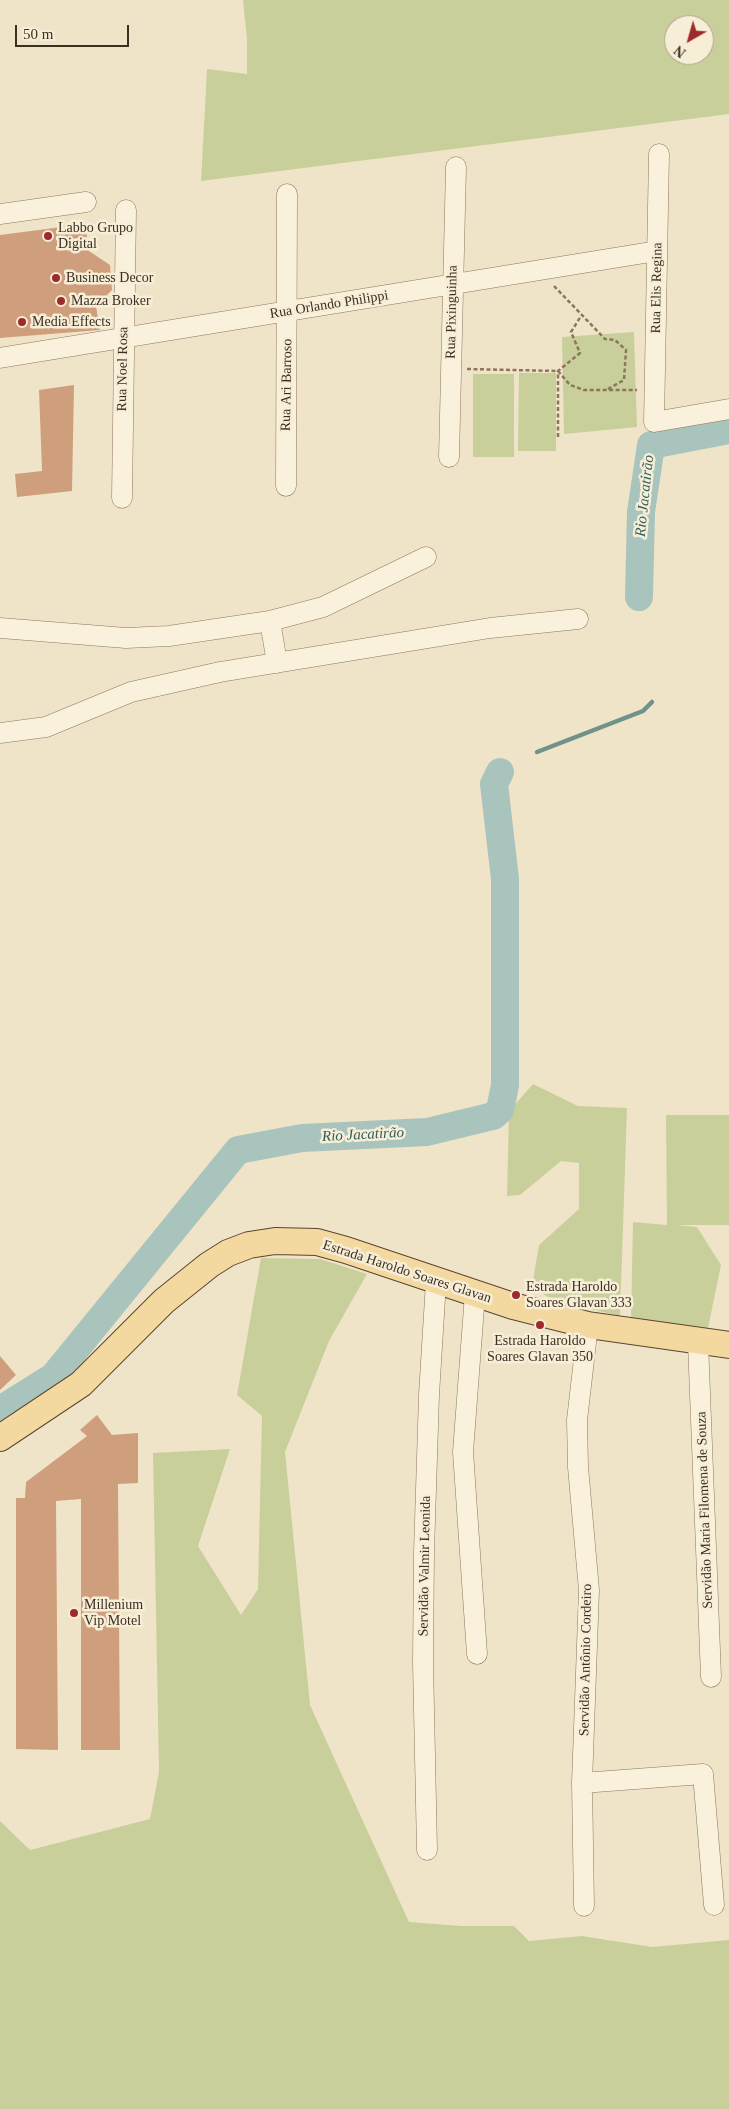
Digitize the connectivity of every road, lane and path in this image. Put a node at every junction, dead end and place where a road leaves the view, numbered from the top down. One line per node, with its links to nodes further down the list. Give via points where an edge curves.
1 (659, 154): 7 (street, Rua Elis Regina)
2 (456, 167): 9 (street, Rua Pixinguinha)
3 (287, 194): 10 (street, Rua Ari Barroso)
4 (86, 202): 6 (street)
5 (126, 210): 12 (street, Rua Noel Rosa)
6 (0, 214)
7 (657, 251): 8 (street, Rua Orlando Philippi); 17 (street, Rua Elis Regina)
8 (540, 270): 9 (street, Rua Orlando Philippi); 11 (path)
9 (453, 285): 10 (street, Rua Orlando Philippi); 14 (street, Rua Pixinguinha)
10 (288, 312): 12 (street, Rua Orlando Philippi); 21 (street, Rua Ari Barroso)
11 (581, 316): 15 (path, via 571,332 580,353); 16 (path, via 605,339 615,340 626,350 624,380)
12 (124, 339): 13 (street, Rua Orlando Philippi); 22 (street, Rua Noel Rosa)
13 (0, 358)
14 (451, 369): 15 (path); 20 (street, Rua Pixinguinha)
15 (558, 371): 16 (path, via 570,384 584,390 598,392); 19 (path)
16 (607, 389): 17 (path)
17 (655, 390): 18 (street, Rua Elis Regina, via 654,422)
18 (729, 410)
19 (558, 437)
20 (449, 457)
21 (286, 486)
22 (122, 498)
23 (426, 557): 25 (street, via 323,607)
24 (578, 619): 27 (street, via 529,622)
25 (270, 621): 26 (street, via 169,636 126,638); 27 (street)
26 (0, 628)
27 (277, 663): 28 (street, via 131,692 46,727)
28 (0, 733)
29 (436, 1282): 30 (main road, Estrada Haroldo Soares Glavan); 34 (main road, Estrada Haroldo Soares Glavan, via 316,1242 274,1241 228,1253 209,1264 164,1301 81,1384); 38 (street, Servidão Valmir Leonida, via 424,1552)
30 (475, 1294): 31 (main road, Estrada Haroldo Soares Glavan); 35 (street, via 463,1452)
31 (588, 1325): 32 (main road, Estrada Haroldo Soares Glavan); 37 (street, Servidão Antônio Cordeiro, via 577,1420 578,1466 590,1590)
32 (698, 1342): 33 (main road, Estrada Haroldo Soares Glavan); 36 (street, Servidão Maria Filomena de Souza)
33 (729, 1345)
34 (0, 1438)
35 (477, 1654)
36 (711, 1677)
37 (582, 1783): 39 (street, via 703,1774); 40 (street, Servidão Antônio Cordeiro)
38 (427, 1850)
39 (714, 1905)
40 (584, 1906)

